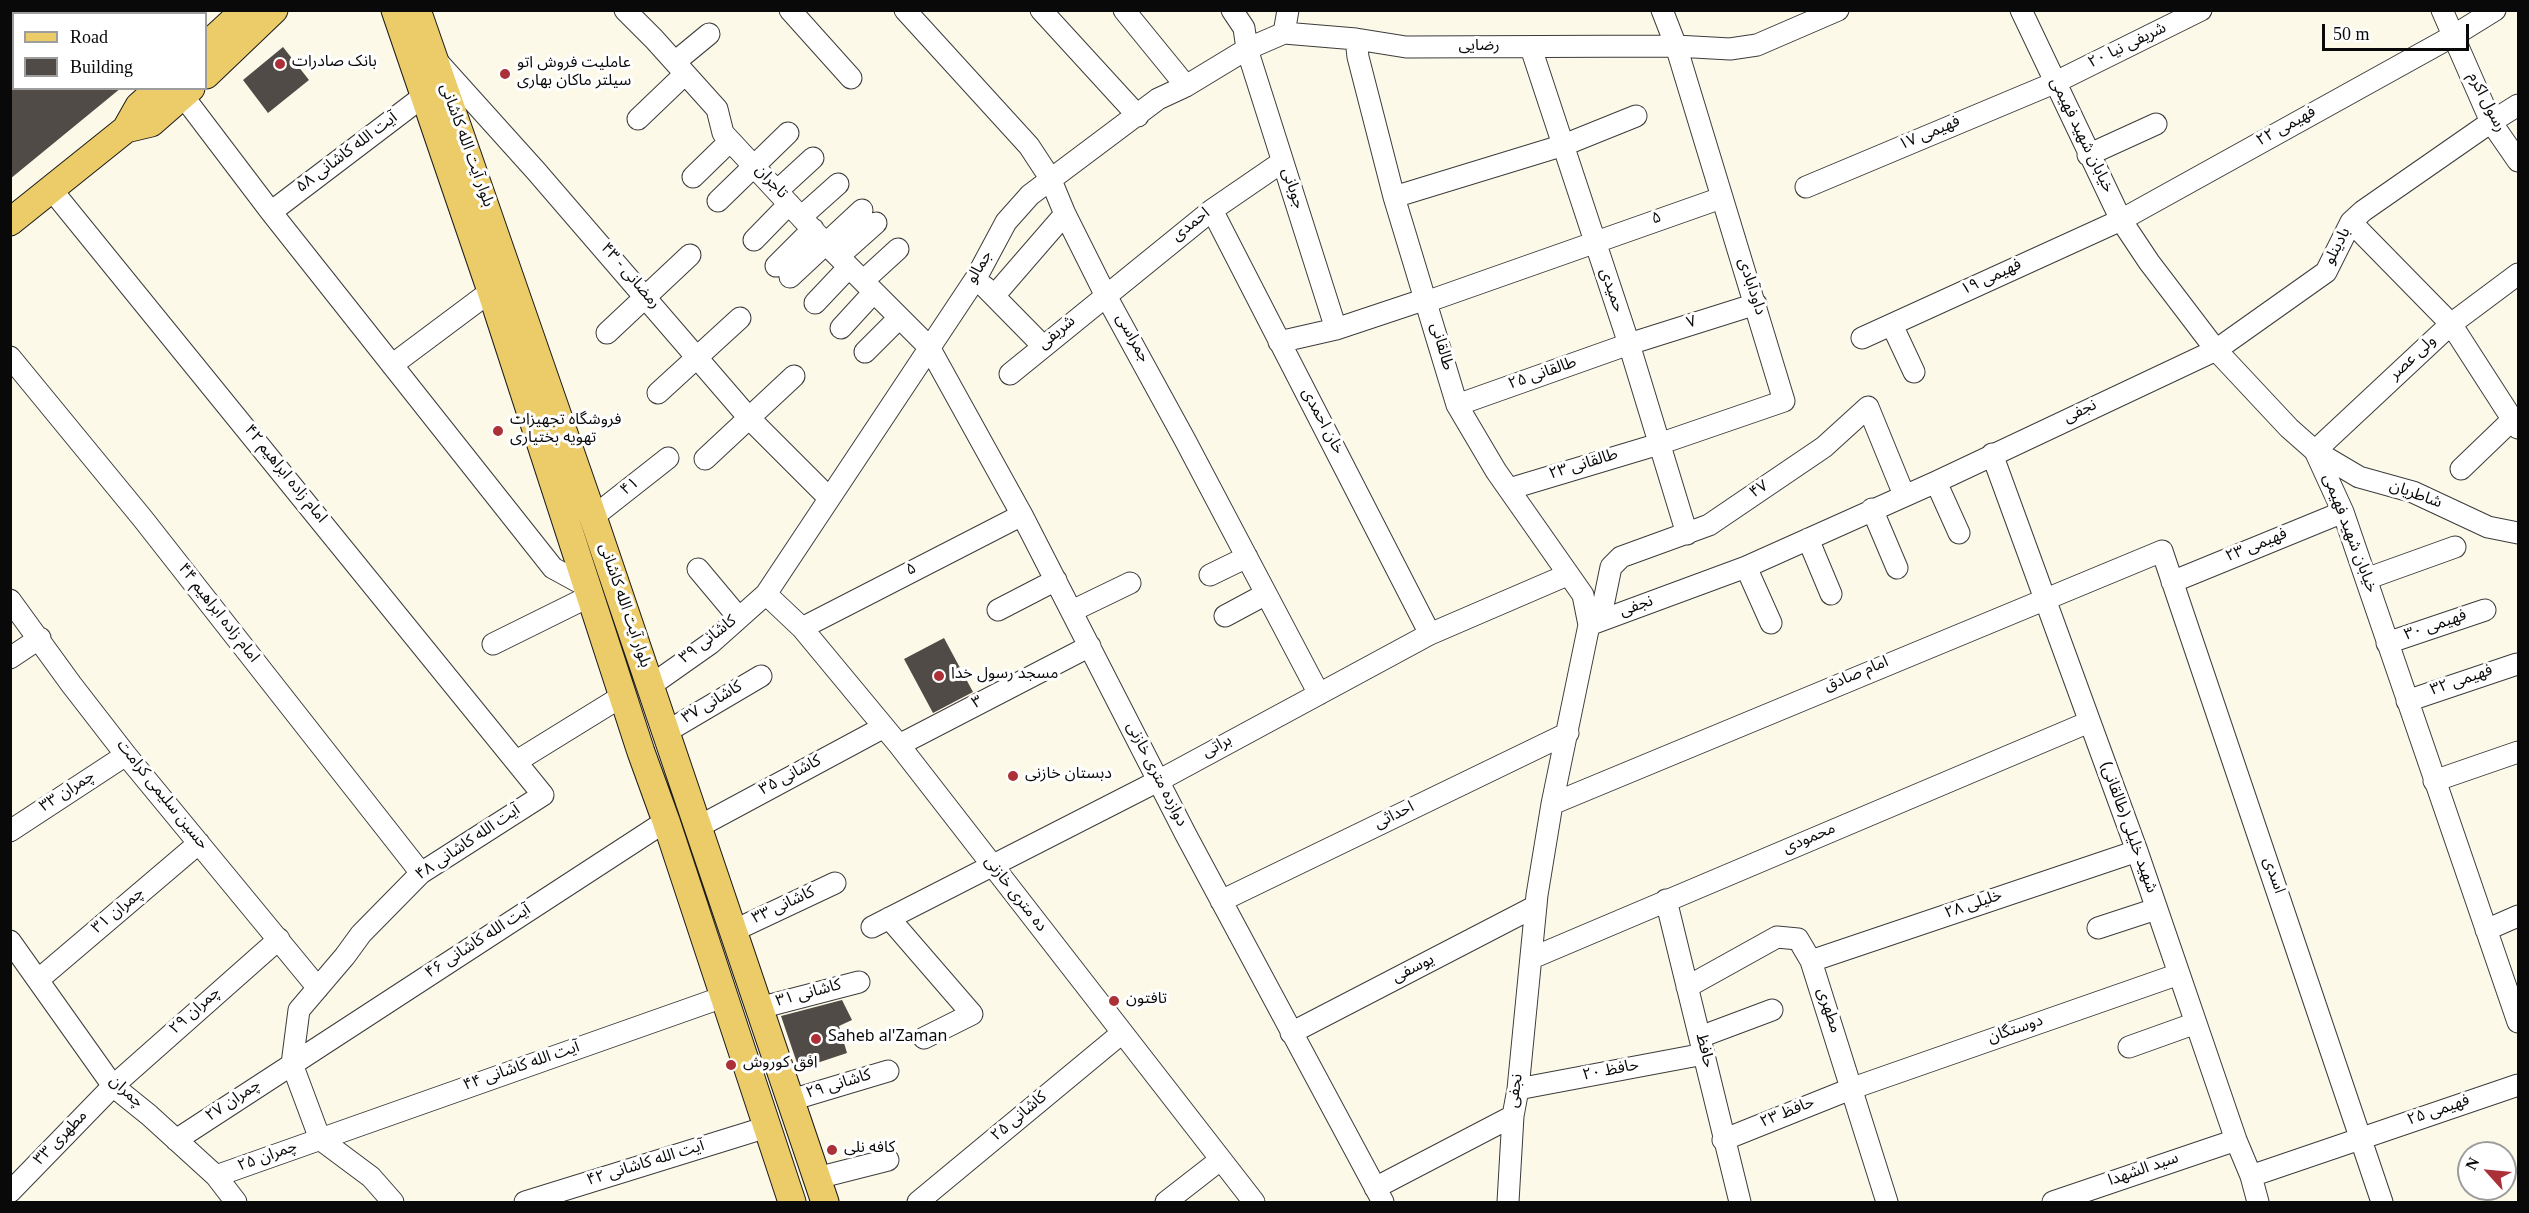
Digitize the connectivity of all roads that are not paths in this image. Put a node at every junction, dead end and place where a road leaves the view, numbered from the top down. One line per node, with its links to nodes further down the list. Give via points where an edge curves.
1 (246, 10): 21 (main road)
2 (274, 10): 28 (main road)
3 (395, 10): 33 (main road, بلوار آیت الله کاشانی)
4 (417, 10): 26 (main road, بلوار آیت الله کاشانی)
5 (625, 10): 27 (street, تاجران)
6 (790, 10): 29 (street)
7 (905, 10): 49 (street, جمراسی, via 1029,146)
8 (1041, 10): 35 (street)
9 (1124, 10): 31 (street)
10 (1232, 10): 25 (street, جوبانی, via 1244,28)
11 (1288, 10): 18 (street)
12 (1662, 10): 23 (street, داودآبادی)
13 (1838, 10): 23 (street, رضایی, via 1757,45 1730,49)
14 (2020, 10): 30 (street, خیابان شهید فهیمی)
15 (2201, 10): 30 (street, ۲۰ شریفی نیا)
16 (2442, 10): 20 (street, رسول اکرم)
17 (2495, 10): 20 (street, فهیمی ۲۲)
18 (1284, 33): 22 (street, رضایی); 25 (street, جمالو)
19 (709, 34): 27 (street)
20 (2453, 36): 38 (street, رسول اکرم); 60 (street, فهیمی ۲۲)
21 (208, 39)
22 (1356, 39): 24 (street, رضایی, via 1406,47); 53 (street, طالقانی)
23 (1676, 46): 24 (street, رضایی); 54 (street, داودآبادی)
24 (1531, 48): 42 (street, حمیدی)
25 (1247, 49): 31 (street, جمالو); 46 (street, جوبانی)
26 (431, 54): 74 (street, رمضانی - ۴۳); 115 (main road, بلوار آیت الله کاشانی)
27 (680, 68): 37 (street); 41 (street, تاجران, via 717,109 723,133)
28 (207, 74)
29 (851, 78)
30 (2054, 83): 43 (street, خیابان شهید فهیمی); 51 (street, فهیمی ۱۷)
31 (1186, 86): 35 (street, جمالو, via 1158,99)
32 (178, 91): 52 (main road, via 139,106 126,129); 57 (street)
33 (425, 95): 57 (street, آیت الله کاشانی ۵۸); 71 (main road, بلوار آیت الله کاشانی)
34 (2518, 105): 38 (street, بادینلو)
35 (1138, 116): 49 (street, جمالو)
36 (1636, 116): 42 (street)
37 (638, 119)
38 (2491, 122): 45 (street, رسول اکرم); 62 (street, بادینلو)
39 (2156, 124): 43 (street)
40 (788, 133): 47 (street)
41 (730, 141): 47 (street, تاجران); 48 (street)
42 (1564, 144): 53 (street); 64 (street, حمیدی)
43 (2088, 155): 60 (street, خیابان شهید فهیمی)
44 (813, 158): 65 (street)
45 (2518, 161)
46 (1282, 162): 56 (street, احمدی); 83 (street, جوبانی)
47 (753, 165): 55 (street); 65 (street, تاجران)
48 (693, 177)
49 (1050, 178): 58 (street, جمراسی); 70 (street, جمالو, via 1006,222)
50 (838, 184): 65 (street)
51 (1806, 188)
52 (51, 189): 61 (main road); 165 (street, امام زاده ابراهیم ۴۲)
53 (1394, 197): 75 (street, طالقانی)
54 (1721, 198): 64 (street, ۵); 77 (street, داودآبادی)
55 (718, 201)
56 (1212, 210): 72 (street, احمدی); 86 (street, خان احمدی)
57 (271, 212): 94 (street)
58 (1065, 214): 72 (street, جمراسی); 73 (street)
59 (869, 217): 65 (street)
60 (2121, 220): 81 (street, فهیمی ۱۹); 90 (street, خیابان شهید فهیمی)
61 (10, 222)
62 (2351, 222): 80 (street); 90 (street, بادینلو, via 2326,272)
63 (754, 240): 65 (street)
64 (1593, 241): 75 (street, ۵); 87 (street, حمیدی)
65 (826, 242): 66 (street); 68 (street); 76 (street); 79 (street, تاجران); 82 (street)
66 (898, 249)
67 (690, 255): 74 (street)
68 (783, 271)
69 (2518, 274): 80 (street, ولی عصر)
70 (976, 278): 73 (street); 89 (street, جمالو)
71 (491, 291): 94 (street); 132 (main road, بلوار آیت الله کاشانی)
72 (1106, 294): 88 (street, شریفی); 122 (street, جمراسی)
73 (994, 296): 88 (street)
74 (645, 297): 84 (street); 93 (street, رمضانی - ۴۳)
75 (1426, 302): 83 (street, ۵); 99 (street, طالقانی)
76 (815, 303)
77 (1756, 304): 87 (street, ۷); 102 (street, داودآبادی, via 1784,401)
78 (740, 318): 93 (street)
79 (899, 318): 89 (street, تاجران); 91 (street)
80 (2451, 324): 101 (street); 103 (street, ولی عصر)
81 (1892, 325): 85 (street, فهیمی ۱۹); 95 (street)
82 (841, 328)
83 (1336, 329): 86 (street, ۵)
84 (607, 333)
85 (1862, 338)
86 (1279, 342): 146 (street, خان احمدی)
87 (1629, 345): 99 (street, طالقانی ۲۵); 102 (street, حمیدی)
88 (1043, 346): 96 (street, شریفی)
89 (928, 347): 111 (street, جمالو); 114 (street, دوازده متری خازنی)
90 (2216, 350): 103 (street, خیابان شهید فهیمی); 104 (street, نجفی)
91 (865, 352)
92 (10, 357): 175 (street, امام زاده ابراهیم ۴۴, via 143,519)
93 (698, 357): 98 (street); 100 (street, رمضانی - ۴۳)
94 (392, 365): 132 (street, via 553,567)
95 (1914, 372)
96 (1010, 374)
97 (794, 376): 100 (street)
98 (658, 393)
99 (1456, 405): 109 (street, طالقانی)
100 (750, 418): 106 (street); 111 (street, رمضانی - ۴۳)
101 (2516, 424): 107 (street)
102 (1659, 444): 109 (street, طالقانی ۲۳); 118 (street, حمیدی)
103 (2315, 451): 113 (street, خیابان شهید فهیمی); 117 (street, شاطریان, via 2359,477 2413,492 2488,527)
104 (1992, 454): 108 (street, نجفی); 136 (street, شهید خلیلی (طالقانی))
105 (668, 459): 115 (street, ۴۱)
106 (705, 459)
107 (2461, 469)
108 (1936, 482): 110 (street, نجفی); 116 (street)
109 (1509, 489): 126 (street, طالقانی)
110 (1904, 495): 112 (street, نجفی); 118 (street, ۴۷, via 1868,407 1824,447 1708,525)
111 (829, 498): 133 (street, جمالو)
112 (1872, 509): 119 (street, نجفی); 124 (street)
113 (2343, 512): 128 (street, خیابان شهید فهیمی); 130 (street, فهیمی ۲۳)
114 (1022, 515): 129 (street, دوازده متری خازنی); 145 (street, ۵)
115 (593, 517): 154 (main road, بلوار آیت الله کاشانی)
116 (1959, 533)
117 (2518, 533)
118 (1687, 534): 144 (street, ۴۷, via 1621,557 1611,567 1604,601)
119 (1808, 539): 123 (street, نجفی); 135 (street)
120 (2456, 547): 128 (street)
121 (2162, 550): 130 (street, اسدی); 136 (street, امام صادق)
122 (1247, 557): 127 (street); 134 (street, جمراسی)
123 (1746, 567): 143 (street); 144 (street, نجفی)
124 (1897, 568)
125 (698, 569): 142 (street)
126 (1567, 574): 144 (street, طالقانی, via 1583,595); 146 (street, براتی)
127 (1210, 575)
128 (2366, 579): 148 (street, خیابان شهید فهیمی)
129 (1056, 580): 138 (street); 139 (street, دوازده متری خازنی)
130 (2172, 582): 214 (street, اسدی)
131 (1130, 583): 139 (street)
132 (588, 591): 149 (street); 156 (main road, بلوار آیت الله کاشانی)
133 (766, 594): 142 (street, کاشانی ۳۹); 145 (street, ده متری خازنی)
134 (1266, 594): 141 (street); 155 (street, جمراسی)
135 (1831, 594)
136 (2043, 598): 158 (street, شهید خلیلی (طالقانی)); 168 (street, امام صادق)
137 (10, 600): 147 (street, حسین سلیمی کرامت)
138 (998, 610)
139 (1072, 610): 150 (street, دوازده متری خازنی)
140 (2485, 610): 148 (street, فهیمی ۳۰)
141 (1225, 616)
142 (739, 618): 154 (street, کاشانی ۳۹)
143 (1771, 623)
144 (1589, 625): 161 (street, نجفی)
145 (802, 628): 159 (street, ده متری خازنی)
146 (1430, 634): 155 (street, براتی)
147 (40, 638): 151 (street); 164 (street, حسین سلیمی کرامت)
148 (2387, 643): 157 (street, خیابان شهید فهیمی)
149 (493, 644)
150 (1090, 646): 162 (street, ۳); 166 (street, دوازده متری خازنی)
151 (10, 658)
152 (2517, 664): 157 (street, فهیمی ۳۲)
153 (761, 676): 160 (street, کاشانی ۳۷)
154 (650, 686): 156 (main road); 160 (main road, بلوار آیت الله کاشانی)
155 (1319, 694): 166 (street, براتی)
156 (624, 695): 165 (street); 169 (main road, بلوار آیت الله کاشانی)
157 (2407, 701): 167 (street, خیابان شهید فهیمی)
158 (2089, 722): 173 (street, شهید خلیلی (طالقانی)); 177 (street, محمودی)
159 (884, 727): 162 (street, ده متری خازنی); 170 (street, کاشانی ۳۵)
160 (666, 732): 170 (main road, بلوار آیت الله کاشانی)
161 (1568, 733): 168 (street, نجفی); 178 (street, احداثی)
162 (899, 745): 174 (street, ده متری خازنی)
163 (2518, 752): 167 (street)
164 (126, 755): 171 (street, چمران ۳۳); 172 (street, حسین سلیمی کرامت)
165 (517, 761): 175 (street, آیت الله کاشانی ۴۸, via 543,795)
166 (1158, 781): 174 (street, براتی); 178 (street, دوازده متری خازنی)
167 (2434, 781): 183 (street, خیابان شهید فهیمی)
168 (1552, 804): 179 (street, نجفی)
169 (666, 821): 194 (main road, بلوار آیت الله کاشانی); 204 (street, آیت الله کاشانی ۴۶)
170 (698, 827): 184 (main road, بلوار آیت الله کاشانی)
171 (10, 831)
172 (199, 843): 185 (street, حسین سلیمی کرامت); 190 (street, چمران ۳۱)
173 (2136, 851): 180 (street, شهید خلیلی (طالقانی)); 188 (street, خلیلی ۲۸)
174 (993, 867): 199 (street, ده متری خازنی); 201 (street, براتی, via 881,922 972,1014)
175 (421, 873): 193 (street, آیت الله کاشانی ۴۸, via 361,934)
176 (835, 883): 184 (street, کاشانی ۳۳)
177 (1666, 900): 187 (street, محمودی); 192 (street, حافظ)
178 (1221, 901): 200 (street, دوازده متری خازنی)
179 (1536, 906): 187 (street, نجفی); 200 (street, یوسفی)
180 (2156, 909): 182 (street); 189 (street, شهید خلیلی (طالقانی))
181 (2518, 916): 183 (street)
182 (2098, 928)
183 (2486, 930): 197 (street, خیابان شهید فهیمی)
184 (733, 931): 195 (main road, بلوار آیت الله کاشانی)
185 (279, 939): 193 (street, حسین سلیمی کرامت); 207 (street, چمران ۲۹)
186 (10, 941): 190 (street, چمران)
187 (1532, 958): 209 (street, نجفی)
188 (1811, 961): 192 (street, مطهری, via 1798,939 1777,937); 208 (street, مطهری)
189 (2179, 974): 198 (street, شهید خلیلی (طالقانی)); 208 (street, دوستگان)
190 (38, 980): 207 (street, چمران)
191 (859, 982): 195 (street, کاشانی ۳۱)
192 (1687, 987): 202 (street, حافظ)
193 (318, 988): 204 (street, آیت الله کاشانی ۴۸, via 299,1010)
194 (723, 997): 212 (main road, بلوار آیت الله کاشانی); 213 (street, آیت الله کاشانی ۴۴)
195 (759, 1008): 210 (main road, بلوار آیت الله کاشانی)
196 (1772, 1010): 202 (street, حافظ ۲۰)
197 (2518, 1022)
198 (2196, 1023): 203 (street); 217 (street, شهید خلیلی (طالقانی))
199 (1122, 1033): 219 (street, ده متری خازنی); 229 (street, کاشانی ۲۵)
200 (1291, 1033): 224 (street, دوازده متری خازنی)
201 (924, 1038)
202 (1702, 1046): 209 (street, حافظ ۲۰); 216 (street, حافظ)
203 (2129, 1047)
204 (292, 1064): 213 (street); 215 (street, چمران ۲۷)
205 (888, 1071): 210 (street, کاشانی ۲۹)
206 (2518, 1084): 214 (street, فهیمی ۲۵)
207 (113, 1086): 215 (street, چمران); 223 (street, مطهری ۳۳)
208 (1853, 1088): 216 (street, حافظ ۲۳); 234 (street, مطهری)
209 (1518, 1089): 211 (street, نجفی)
210 (790, 1100): 222 (main road, بلوار آیت الله کاشانی)
211 (1514, 1116): 224 (street); 232 (street, نجفی)
212 (766, 1126): 227 (street, آیت الله کاشانی ۴۲); 228 (main road, بلوار آیت الله کاشانی)
213 (320, 1139): 220 (street, چمران ۲۵); 226 (street, via 371,1177)
214 (2360, 1139): 221 (street, فهیمی ۲۵); 237 (street, اسدی)
215 (176, 1140): 220 (street, چمران)
216 (1724, 1140): 233 (street, حافظ)
217 (2236, 1140): 221 (street, شهید خلیلی (طالقانی)); 235 (street, سید الشهدا)
218 (888, 1160): 222 (street)
219 (1220, 1160): 230 (street); 231 (street, ده متری خازنی)
220 (216, 1176): 225 (street, چمران)
221 (2251, 1176): 236 (street, شهید خلیلی (طالقانی))
222 (821, 1190)
223 (10, 1192)
224 (1379, 1195)
225 (236, 1203)
226 (393, 1203)
227 (525, 1203)
228 (792, 1203)
229 (918, 1203)
230 (1166, 1203)
231 (1254, 1203)
232 (1508, 1203)
233 (1740, 1203)
234 (1887, 1203)
235 (2053, 1203)
236 (2258, 1203)
237 (2382, 1203)

